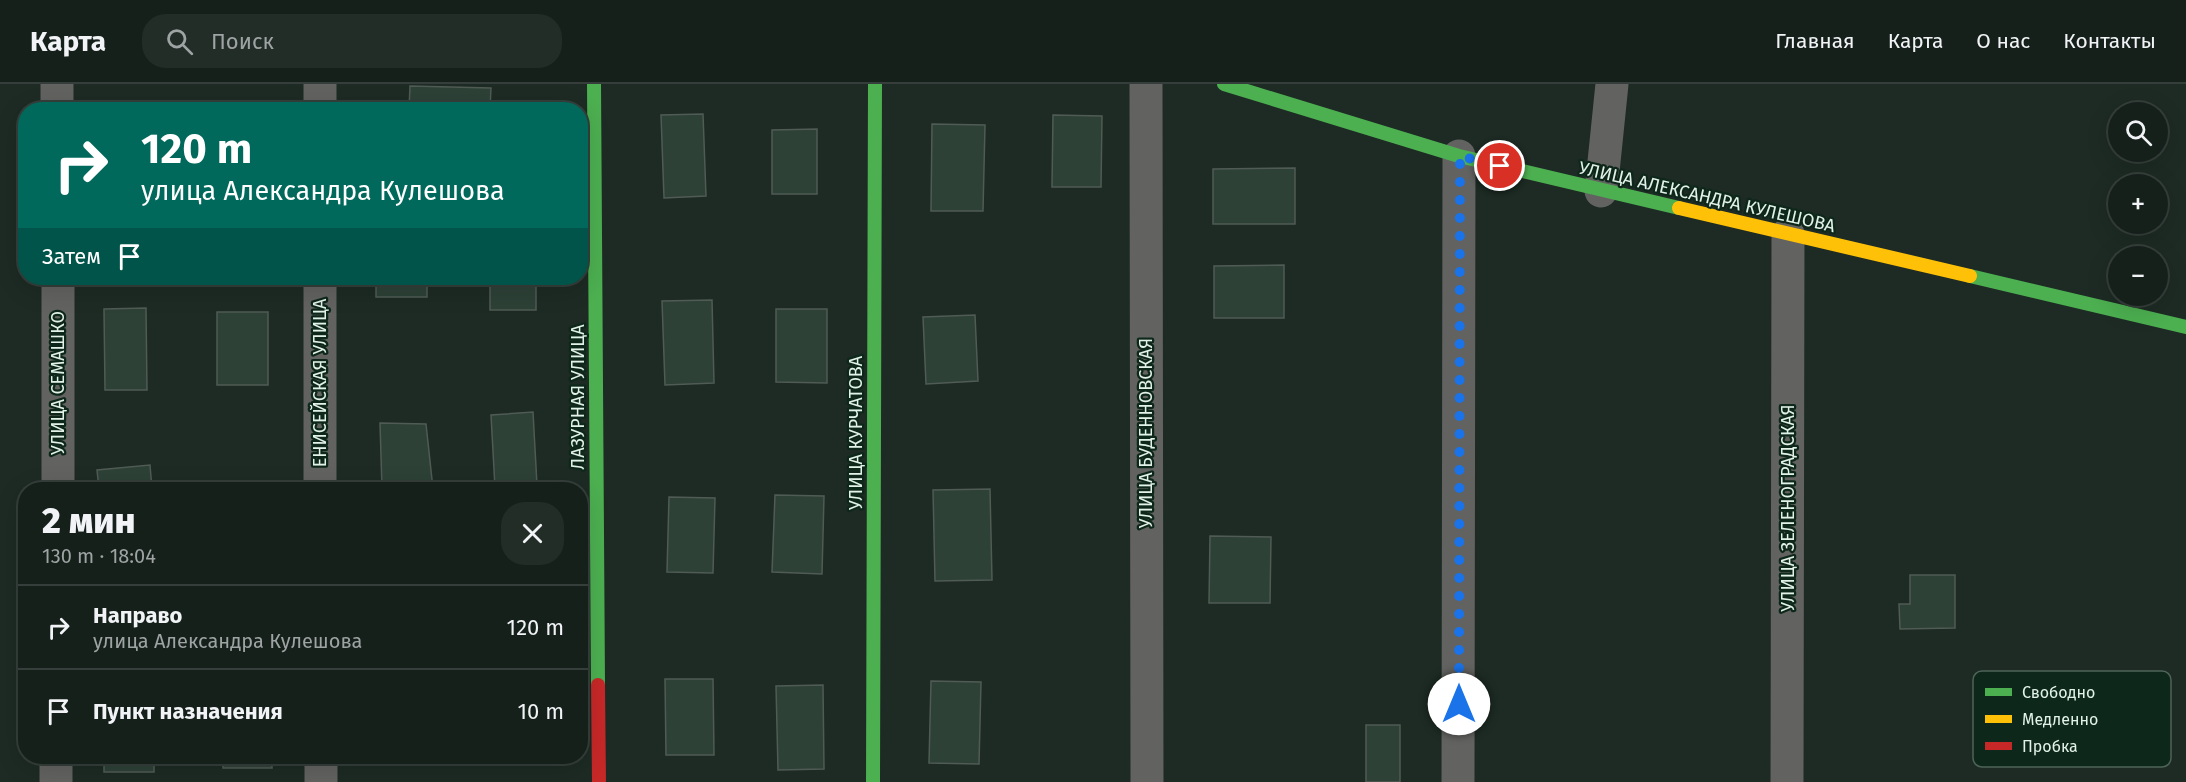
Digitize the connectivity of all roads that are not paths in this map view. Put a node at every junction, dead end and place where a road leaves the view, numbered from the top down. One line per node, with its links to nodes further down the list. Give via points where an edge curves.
1 (57, 84): 8 (street)
2 (320, 84): 9 (street)
3 (594, 84): 22 (street, ЛАЗУРНАЯ УЛИЦА)
4 (874, 84): 23 (street, УЛИЦА КУРЧАТОВА)
5 (1146, 84): 24 (street, УЛИЦА БУДЕННОВСКАЯ)
6 (1224, 84): 10 (street, УЛИЦА АЛЕКСАНДРА КУЛЕШОВА)
7 (1612, 84): 11 (street)
8 (57, 102)
9 (320, 102)
10 (1460, 156): 11 (street, УЛИЦА АЛЕКСАНДРА КУЛЕШОВА); 25 (street)
11 (1601, 191): 12 (street, УЛИЦА АЛЕКСАНДРА КУЛЕШОВА)
12 (1788, 234): 15 (street, УЛИЦА АЛЕКСАНДРА КУЛЕШОВА); 26 (street, УЛИЦА ЗЕЛЕНОГРАДСКАЯ)
13 (58, 285): 16 (street, УЛИЦА СЕМАШКО)
14 (320, 285): 17 (street, ЕНИСЕЙСКАЯ УЛИЦА)
15 (2186, 327)
16 (58, 482)
17 (320, 482)
18 (56, 764): 20 (street)
19 (321, 764): 21 (street)
20 (56, 782)
21 (321, 782)
22 (599, 782)
23 (873, 782)
24 (1146, 782)
25 (1458, 782)
26 (1787, 782)

